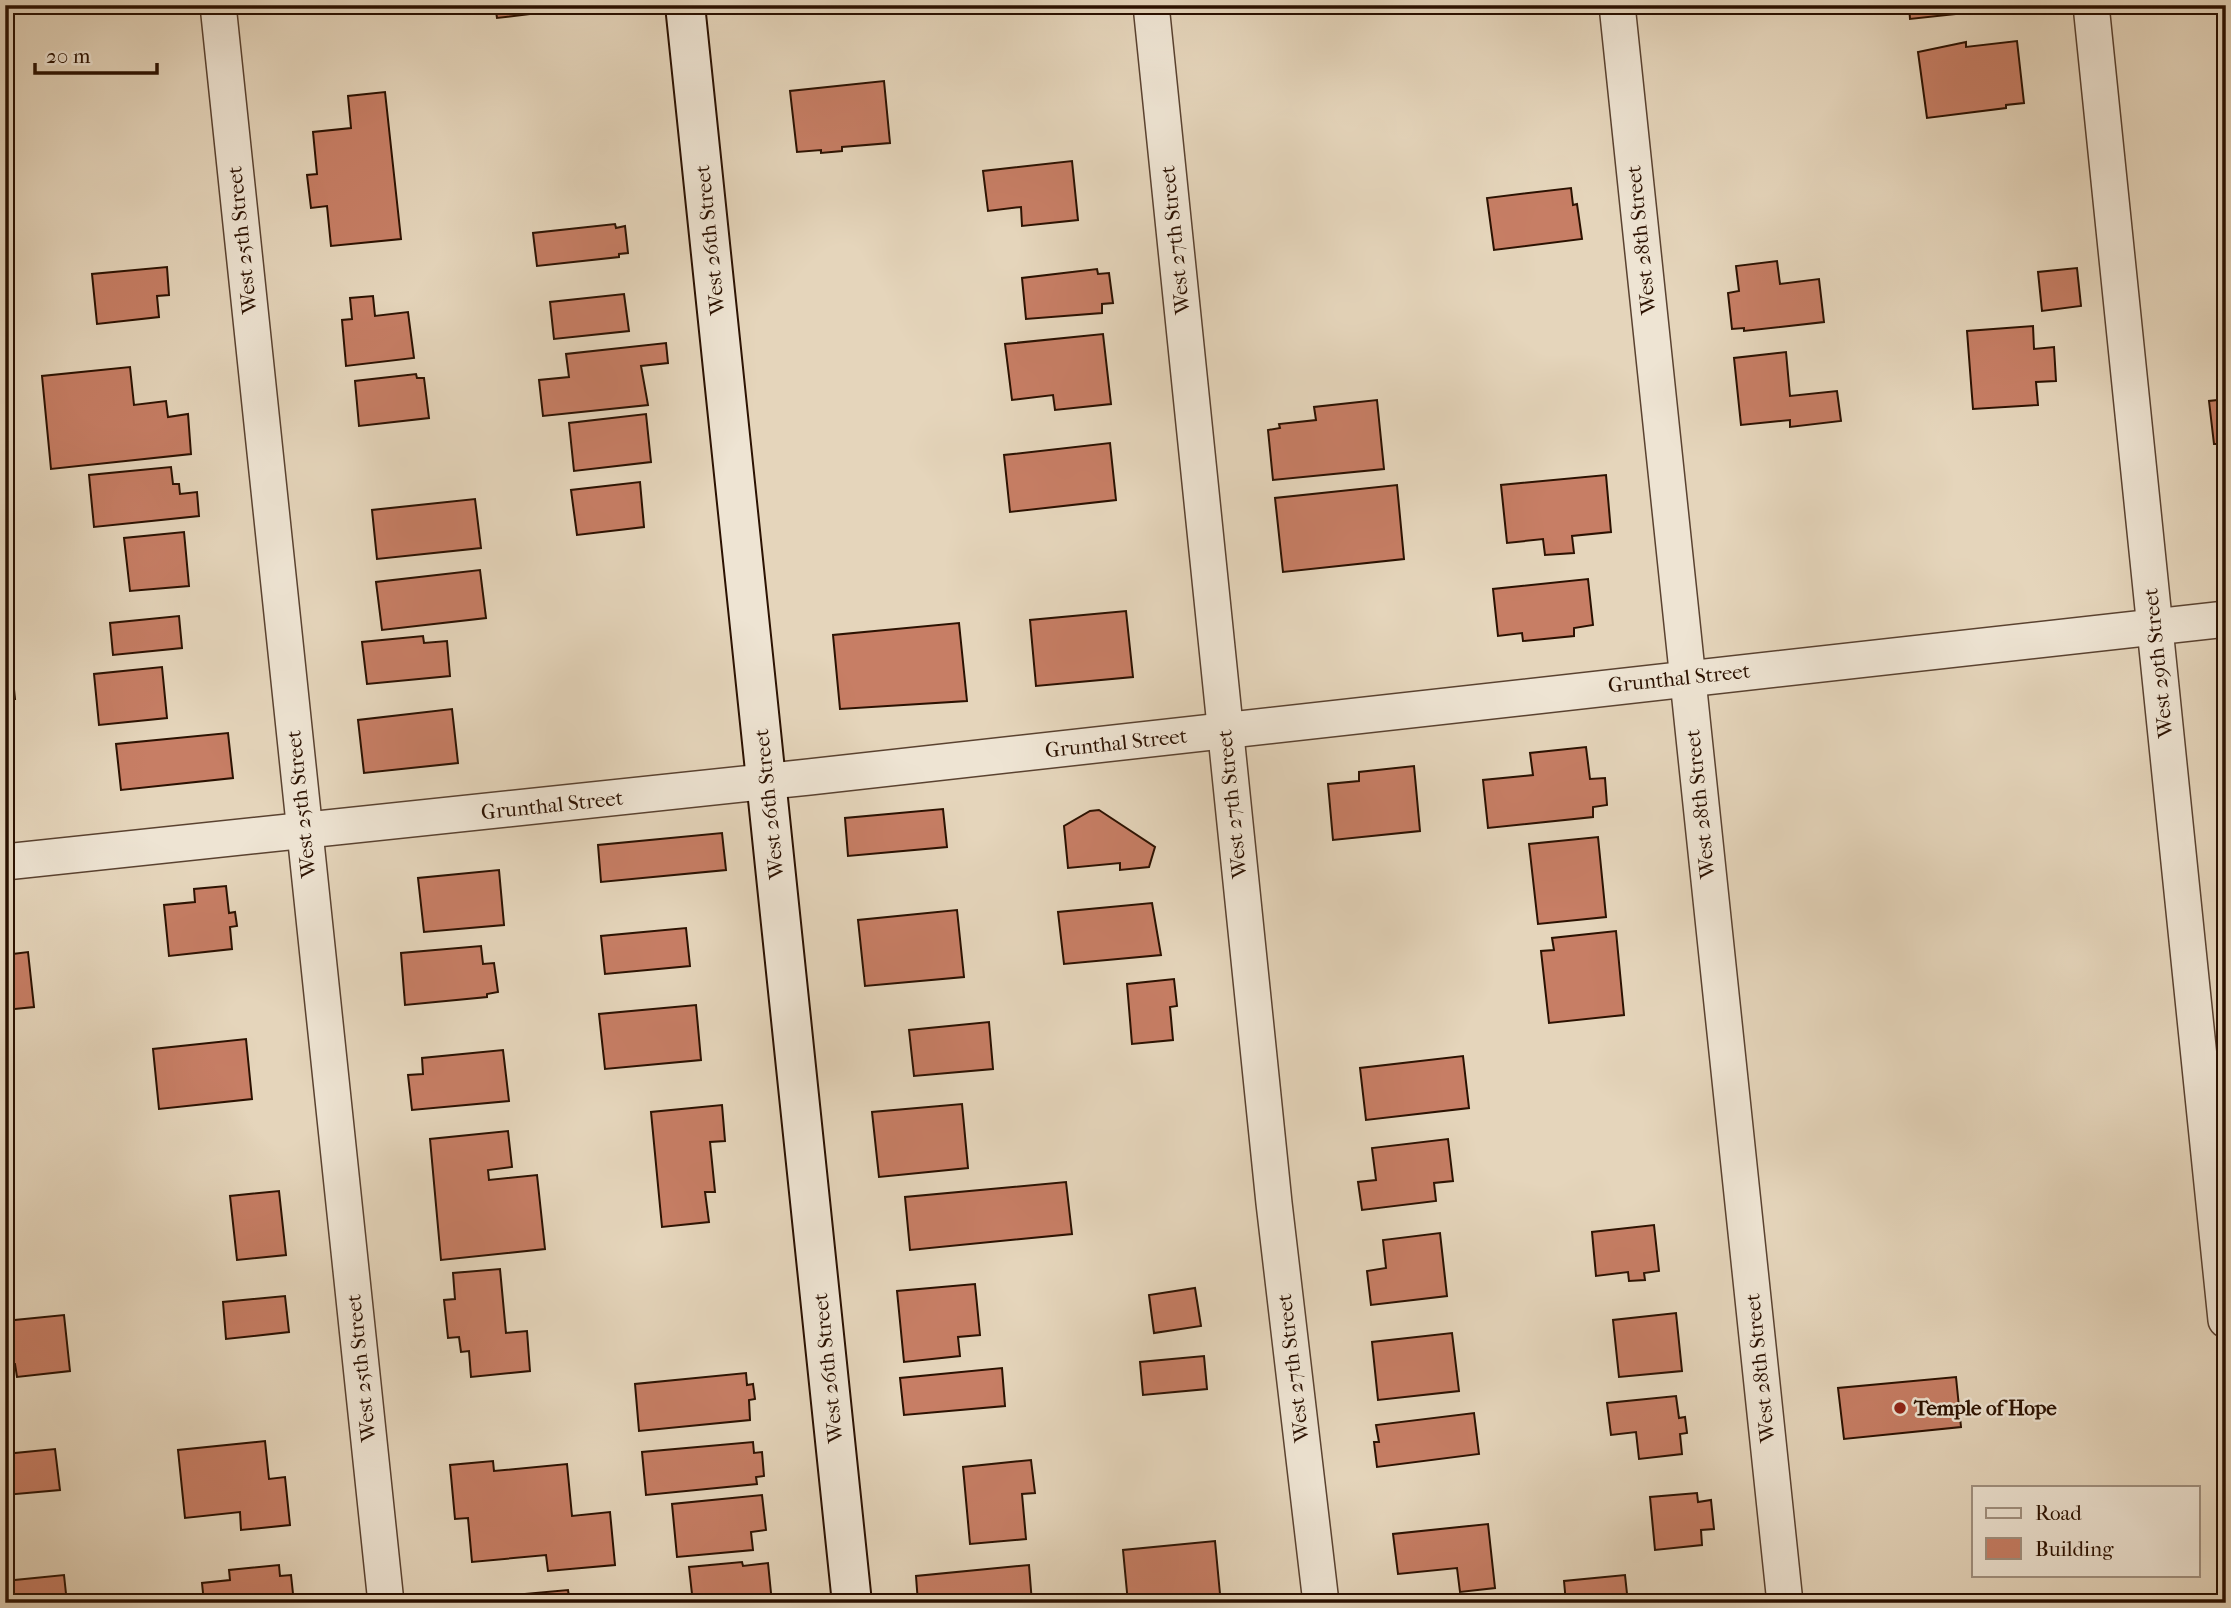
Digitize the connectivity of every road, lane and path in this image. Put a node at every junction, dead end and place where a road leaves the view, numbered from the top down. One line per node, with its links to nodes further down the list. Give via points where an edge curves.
1 (218, 5): 11 (street, West 25th Street)
2 (685, 5): 10 (main road, West 26th Street)
3 (1151, 5): 9 (street, West 27th Street)
4 (1617, 5): 8 (street, West 28th Street)
5 (2091, 5): 7 (street, West 29th Street)
6 (2226, 619): 7 (street, Grunthal Street)
7 (2155, 626): 8 (street, Grunthal Street); 13 (street, West 29th Street)
8 (1686, 677): 9 (street, Grunthal Street); 17 (street, West 28th Street)
9 (1224, 731): 10 (street, Grunthal Street); 16 (street, West 27th Street)
10 (766, 782): 11 (street, Grunthal Street); 15 (main road, West 26th Street)
11 (304, 831): 12 (street, Grunthal Street); 14 (street, West 25th Street)
12 (5, 862)
13 (2226, 1320)
14 (386, 1603)
15 (852, 1603)
16 (1321, 1603)
17 (1785, 1603)

